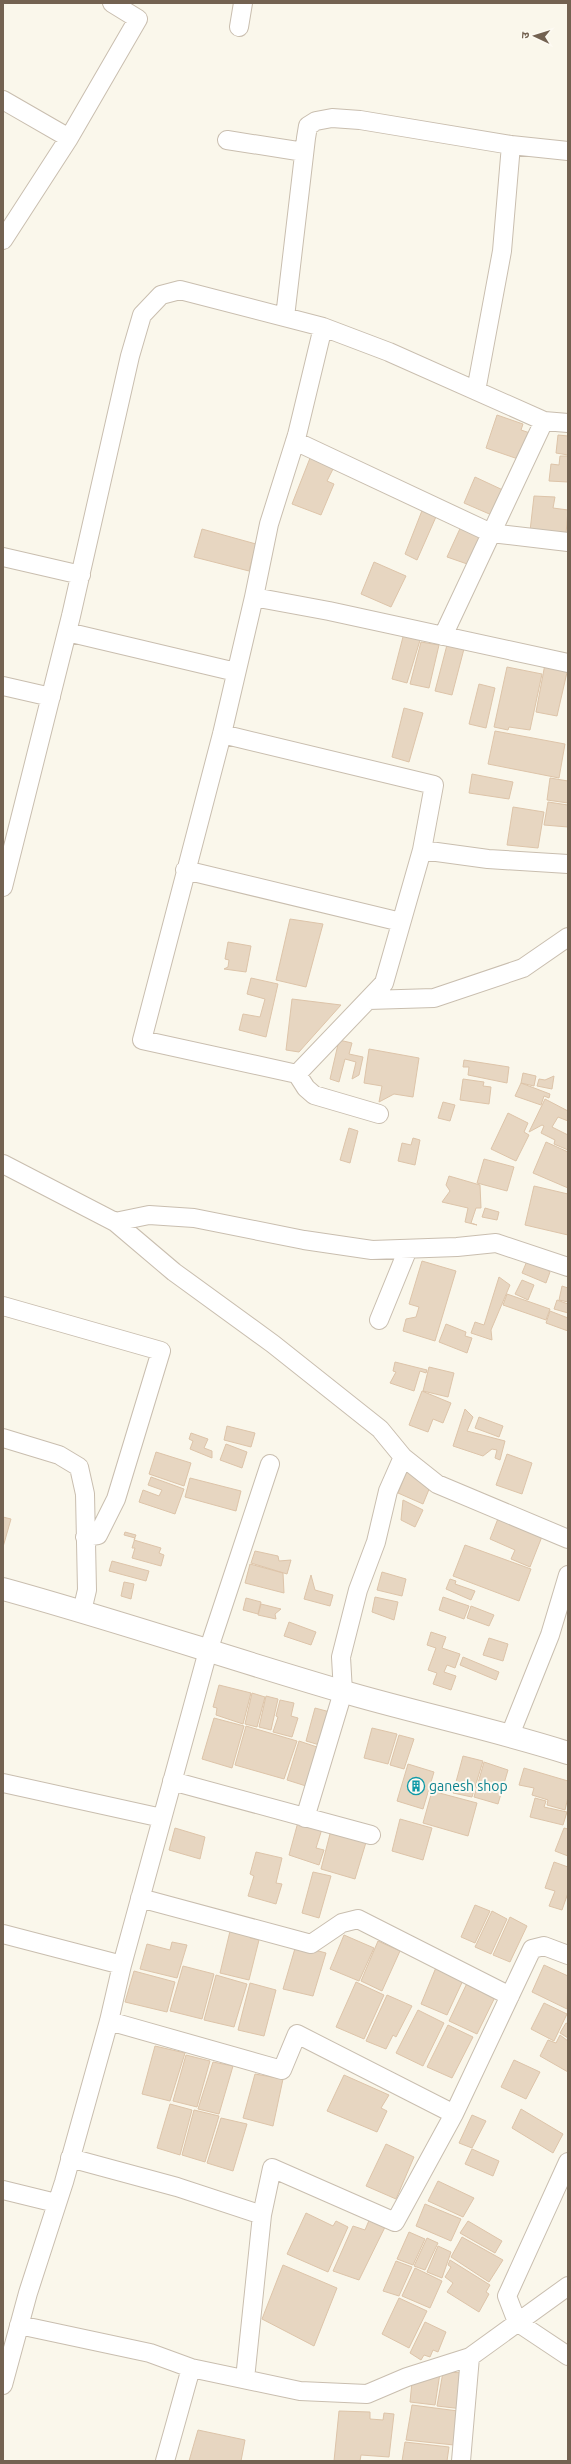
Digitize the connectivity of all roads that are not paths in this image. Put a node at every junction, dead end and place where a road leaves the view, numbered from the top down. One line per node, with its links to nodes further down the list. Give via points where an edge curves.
1 (112, 3): 5 (street, via 138,19)
2 (243, 3): 3 (street)
3 (239, 27)
4 (3, 100): 5 (street)
5 (69, 138): 10 (street)
6 (227, 140): 9 (street)
7 (511, 145): 8 (street); 9 (street, via 360,120 332,118 316,121 308,126); 13 (street, via 502,251)
8 (568, 151)
9 (304, 152): 11 (street)
10 (3, 240)
11 (285, 317): 12 (street); 20 (street, via 180,290 161,295 142,315 130,356)
12 (323, 326): 13 (street); 16 (street)
13 (476, 391): 14 (street)
14 (544, 420): 15 (street); 17 (street)
15 (568, 423)
16 (295, 442): 17 (street); 21 (street, via 269,524)
17 (492, 533): 18 (street); 23 (street)
18 (568, 542)
19 (3, 557): 20 (street)
20 (81, 575): 22 (street)
21 (254, 597): 23 (street); 25 (street)
22 (67, 632): 25 (street); 27 (street)
23 (442, 636): 24 (street)
24 (568, 663)
25 (236, 672): 28 (street)
26 (3, 686): 27 (street)
27 (51, 697): 29 (street)
28 (222, 734): 30 (street, via 434,785); 32 (street)
29 (9, 838): 33 (street)
30 (422, 850): 31 (street, via 488,859); 34 (street)
31 (568, 864)
32 (186, 870): 34 (street); 37 (street, via 142,1040)
33 (3, 887)
34 (402, 922): 36 (street, via 384,983)
35 (568, 937): 36 (street, via 523,968 434,998)
36 (368, 1000): 37 (street)
37 (297, 1074): 38 (street, via 314,1095)
38 (379, 1114)
39 (3, 1164): 40 (street)
40 (115, 1222): 41 (street, via 149,1215 194,1218 327,1244 372,1250); 46 (street, via 174,1272 273,1344 380,1429)
41 (408, 1249): 42 (street, via 496,1243); 44 (street)
42 (568, 1267)
43 (3, 1306): 48 (street, via 161,1351 116,1499 98,1535)
44 (379, 1320)
45 (3, 1438): 48 (street, via 59,1455 78,1468 85,1494)
46 (403, 1458): 49 (street, via 437,1484); 54 (street, via 388,1491 376,1542 358,1590 341,1657)
47 (270, 1464): 53 (street)
48 (85, 1537): 52 (street, via 87,1590)
49 (568, 1539)
50 (568, 1575): 55 (street, via 550,1635)
51 (3, 1589): 52 (street)
52 (82, 1611): 53 (street)
53 (208, 1651): 54 (street); 57 (street)
54 (343, 1692): 55 (street); 60 (street)
55 (510, 1735): 56 (street)
56 (568, 1753)
57 (172, 1781): 59 (street); 60 (street)
58 (3, 1783): 59 (street)
59 (162, 1818): 62 (street)
60 (305, 1818): 61 (street)
61 (371, 1836)
62 (140, 1898): 65 (street); 66 (street, via 311,1944 342,1923 358,1919)
63 (3, 1934): 65 (street)
64 (568, 1955): 66 (street, via 544,1946 532,1949)
65 (122, 1965): 67 (street)
66 (510, 1996): 68 (street)
67 (109, 2021): 68 (street, via 282,2070 297,2034); 69 (street)
68 (454, 2114): 73 (street, via 395,2222 272,2168)
69 (70, 2158): 72 (street); 73 (street, via 177,2187)
70 (568, 2162): 75 (street, via 507,2296)
71 (3, 2190): 72 (street)
72 (56, 2203): 76 (street)
73 (262, 2215): 80 (street)
74 (568, 2286): 75 (street)
75 (518, 2322): 77 (street); 78 (street)
76 (19, 2324): 79 (street, via 150,2353); 81 (street)
77 (568, 2356)
78 (470, 2357): 80 (street, via 407,2377 367,2394 300,2391); 83 (street)
79 (191, 2368): 80 (street); 82 (street)
80 (245, 2379)
81 (3, 2386)
82 (165, 2461)
83 (461, 2461)

